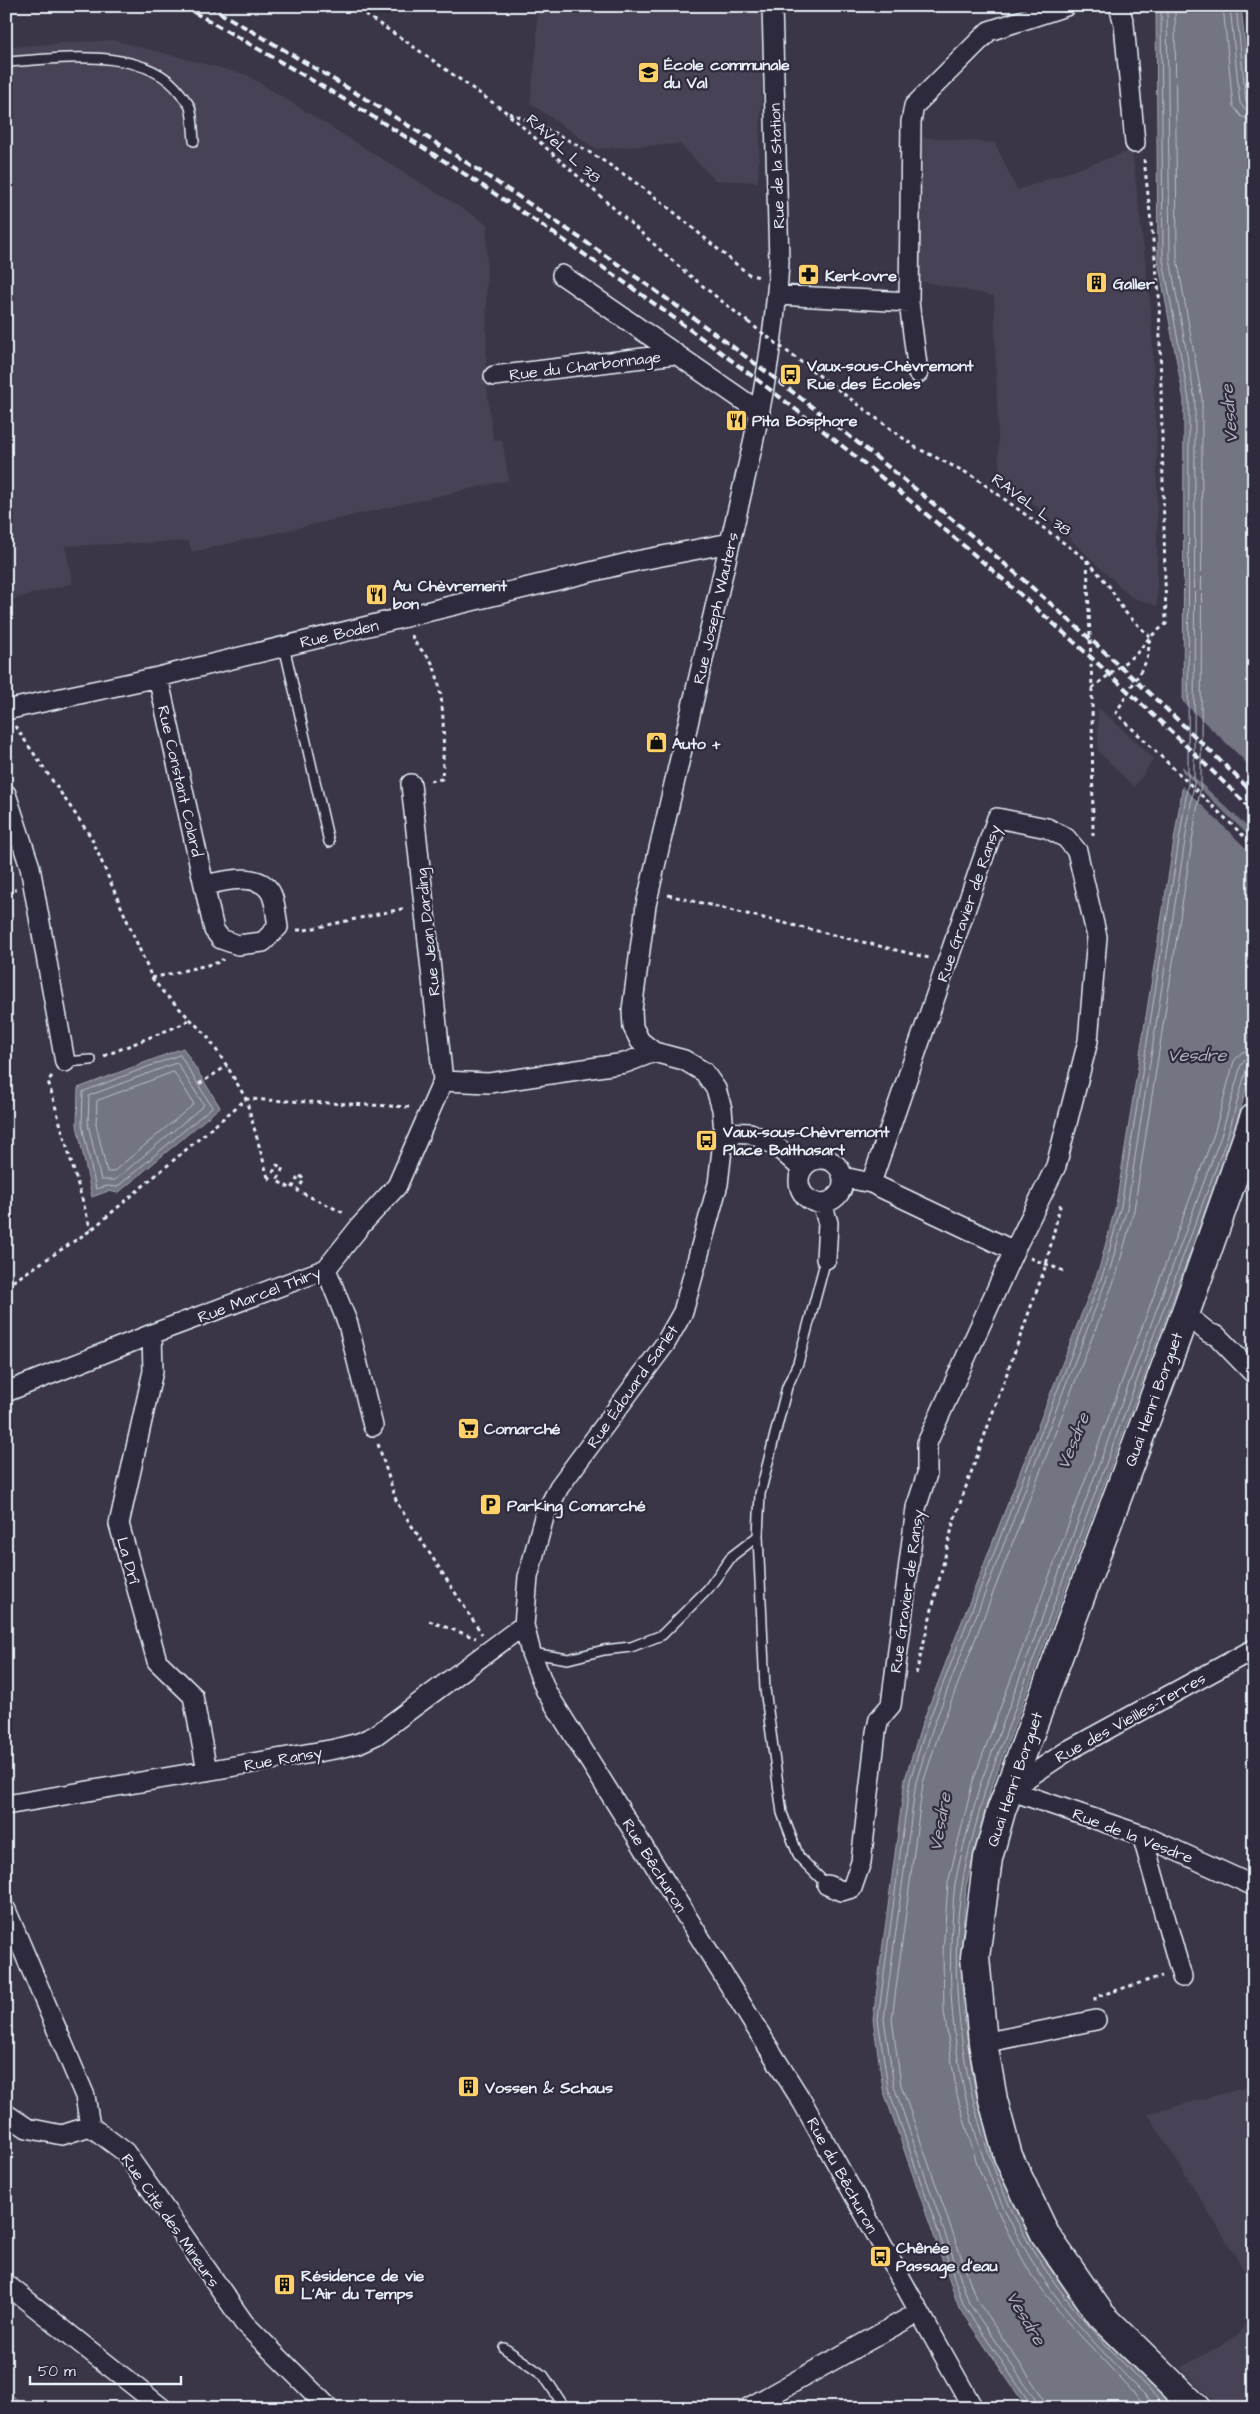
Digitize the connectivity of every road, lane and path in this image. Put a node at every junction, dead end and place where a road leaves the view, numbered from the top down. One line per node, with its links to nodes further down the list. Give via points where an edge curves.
1 (352, 6): 6 (path, RAVeL L 38)
2 (772, 6): 10 (street, Rue de la Station)
3 (1066, 6): 11 (street, via 989,31 914,106)
4 (1119, 6): 8 (street, via 1124,24)
5 (6, 62): 7 (lane, via 70,58 126,61 153,71 174,84 190,107)
6 (506, 112): 10 (path, via 538,124 643,188 750,274); 17 (path, RAVeL L 38, bridge, via 684,271 748,322 915,447 973,476)
7 (194, 141)
8 (1135, 143): 19 (path, via 1143,156 1159,294 1167,609 1166,624)
9 (562, 275): 12 (street, Rue du Charbonnage)
10 (777, 289): 11 (street); 15 (street, Rue Joseph Wauters)
11 (909, 302): 13 (street)
12 (676, 354): 14 (street, Rue du Charbonnage); 15 (street, Rue du Charbonnage)
13 (918, 373)
14 (494, 376)
15 (760, 412): 16 (street, Rue Joseph Wauters)
16 (730, 543): 18 (street, Rue Boden, via 636,561); 30 (street, Rue Joseph Wauters)
17 (1087, 560): 19 (path, RAVeL L 38, via 1109,586 1124,611); 22 (path)
18 (408, 618): 20 (street, Rue Boden); 24 (path, via 413,641 432,662 441,699 443,750 442,779)
19 (1150, 637): 22 (path, via 1137,653); 27 (path, via 1147,660 1116,713)
20 (284, 646): 21 (street, Rue Boden); 26 (lane)
21 (158, 677): 23 (street, Rue Boden); 29 (street, Rue Constant Colard)
22 (1092, 688): 28 (path)
23 (9, 715): 35 (path, via 91,837)
24 (411, 784): 31 (street, Rue Jean Darding)
25 (6, 794): 40 (street, via 30,867)
26 (329, 842)
27 (1254, 846)
28 (1093, 847)
29 (205, 884): 32 (street, via 240,879 261,884 270,890); 33 (street, Rue Constant Colard, via 214,930 221,939)
30 (650, 891): 34 (path); 38 (street, Rue Joseph Wauters, via 632,1010 633,1027 640,1041)
31 (424, 906): 32 (path, via 305,930); 42 (street, Rue Jean Darding)
32 (278, 928): 33 (street, via 264,942)
33 (238, 945): 35 (path, via 220,962)
34 (947, 963): 50 (street, Rue Gravier de Ransy); 55 (street, Rue Gravier de Ransy, via 997,818 1047,828 1066,838 1077,851 1097,937 1088,1041 1056,1166)
35 (152, 978): 36 (path)
36 (190, 1017): 37 (path, via 185,1023); 41 (path)
37 (114, 1052)
38 (654, 1052): 42 (street, via 625,1063 489,1083); 47 (street, Rue Édouard Sarlet, via 684,1060 704,1072 716,1089)
39 (91, 1060): 40 (lane)
40 (66, 1062): 54 (path, via 48,1081)
41 (227, 1066): 43 (path); 44 (path)
42 (443, 1080): 45 (street, Rue Marcel Thiry)
43 (199, 1084)
44 (246, 1099): 45 (path, via 415,1108); 53 (path, via 269,1181 276,1165 283,1168 277,1181 292,1188 299,1175 304,1179 298,1191); 54 (path)
45 (430, 1114): 53 (street, Rue Marcel Thiry, via 397,1186)
46 (1254, 1118): 61 (main road, Quai Henri Borguet)
47 (724, 1132): 48 (street, via 750,1133 775,1145); 68 (street, Rue Édouard Sarlet, via 714,1205 683,1312 665,1344 548,1509 528,1577)
48 (802, 1168): 49 (street, via 822,1159 836,1165); 52 (street, via 799,1182 803,1195)
49 (843, 1178): 50 (street); 52 (street, via 836,1198)
50 (870, 1183): 55 (street)
51 (1062, 1199): 57 (path)
52 (822, 1203): 56 (street, via 828,1223)
53 (361, 1225): 58 (street, Rue Marcel Thiry)
54 (91, 1230): 60 (path)
55 (1014, 1251): 57 (path); 76 (street, Rue Gravier de Ransy, via 927,1443 927,1474 916,1508 891,1705 879,1719 876,1732 861,1862 852,1888 842,1891)
56 (826, 1259): 66 (lane, via 798,1363 784,1396 760,1494)
57 (1046, 1264): 59 (path); 71 (path, via 954,1520)
58 (326, 1269): 62 (street, Rue Marcel Thiry); 65 (street, via 348,1324)
59 (1064, 1271)
60 (6, 1286)
61 (1185, 1314): 63 (street, via 1217,1336); 73 (main road, Quai Henri Borguet)
62 (152, 1334): 64 (street, Rue Marcel Thiry); 72 (street, La Drî, via 153,1371 119,1524 157,1661 193,1696)
63 (1254, 1374)
64 (6, 1392)
65 (373, 1426): 67 (path, via 397,1503 486,1640)
66 (758, 1536): 70 (lane, via 732,1556 708,1589 662,1635 631,1647 568,1659); 76 (lane, via 765,1690 782,1813 799,1856)
67 (429, 1620)
68 (524, 1625): 70 (street, Rue Bêchuron); 72 (street, Rue Ransy, via 376,1735 359,1743)
69 (1254, 1649): 73 (street, Rue des Vieilles-Terres, via 1069,1750)
70 (531, 1653): 82 (street, Rue Bêchuron, via 546,1691)
71 (914, 1683)
72 (207, 1771): 74 (street, Rue Ransy)
73 (1009, 1790): 75 (street, Rue de la Vesdre); 81 (main road, Quai Henri Borguet, via 988,1858 975,1957)
74 (6, 1805)
75 (1142, 1836): 77 (street, Rue de la Vesdre); 79 (street)
76 (827, 1885)
77 (1254, 1886)
78 (6, 1910): 84 (street, via 85,2096)
79 (1181, 1972): 80 (path, via 1095,1997)
80 (1096, 2020): 81 (street)
81 (982, 2043): 93 (main road, Quai Henri Borguet, via 1008,2156 1045,2234 1101,2315)
82 (801, 2099): 86 (street, Rue du Bêchuron)
83 (6, 2114): 84 (street, via 27,2128 62,2136)
84 (90, 2126): 89 (street, Rue Cité des Mineurs, via 125,2152 244,2323)
85 (6, 2284): 88 (street)
86 (919, 2312): 91 (street); 92 (street, Rue du Bêchuron)
87 (504, 2348): 90 (lane, via 544,2376)
88 (162, 2408)
89 (329, 2408)
90 (566, 2408)
91 (748, 2408)
92 (973, 2408)
93 (1196, 2408)

